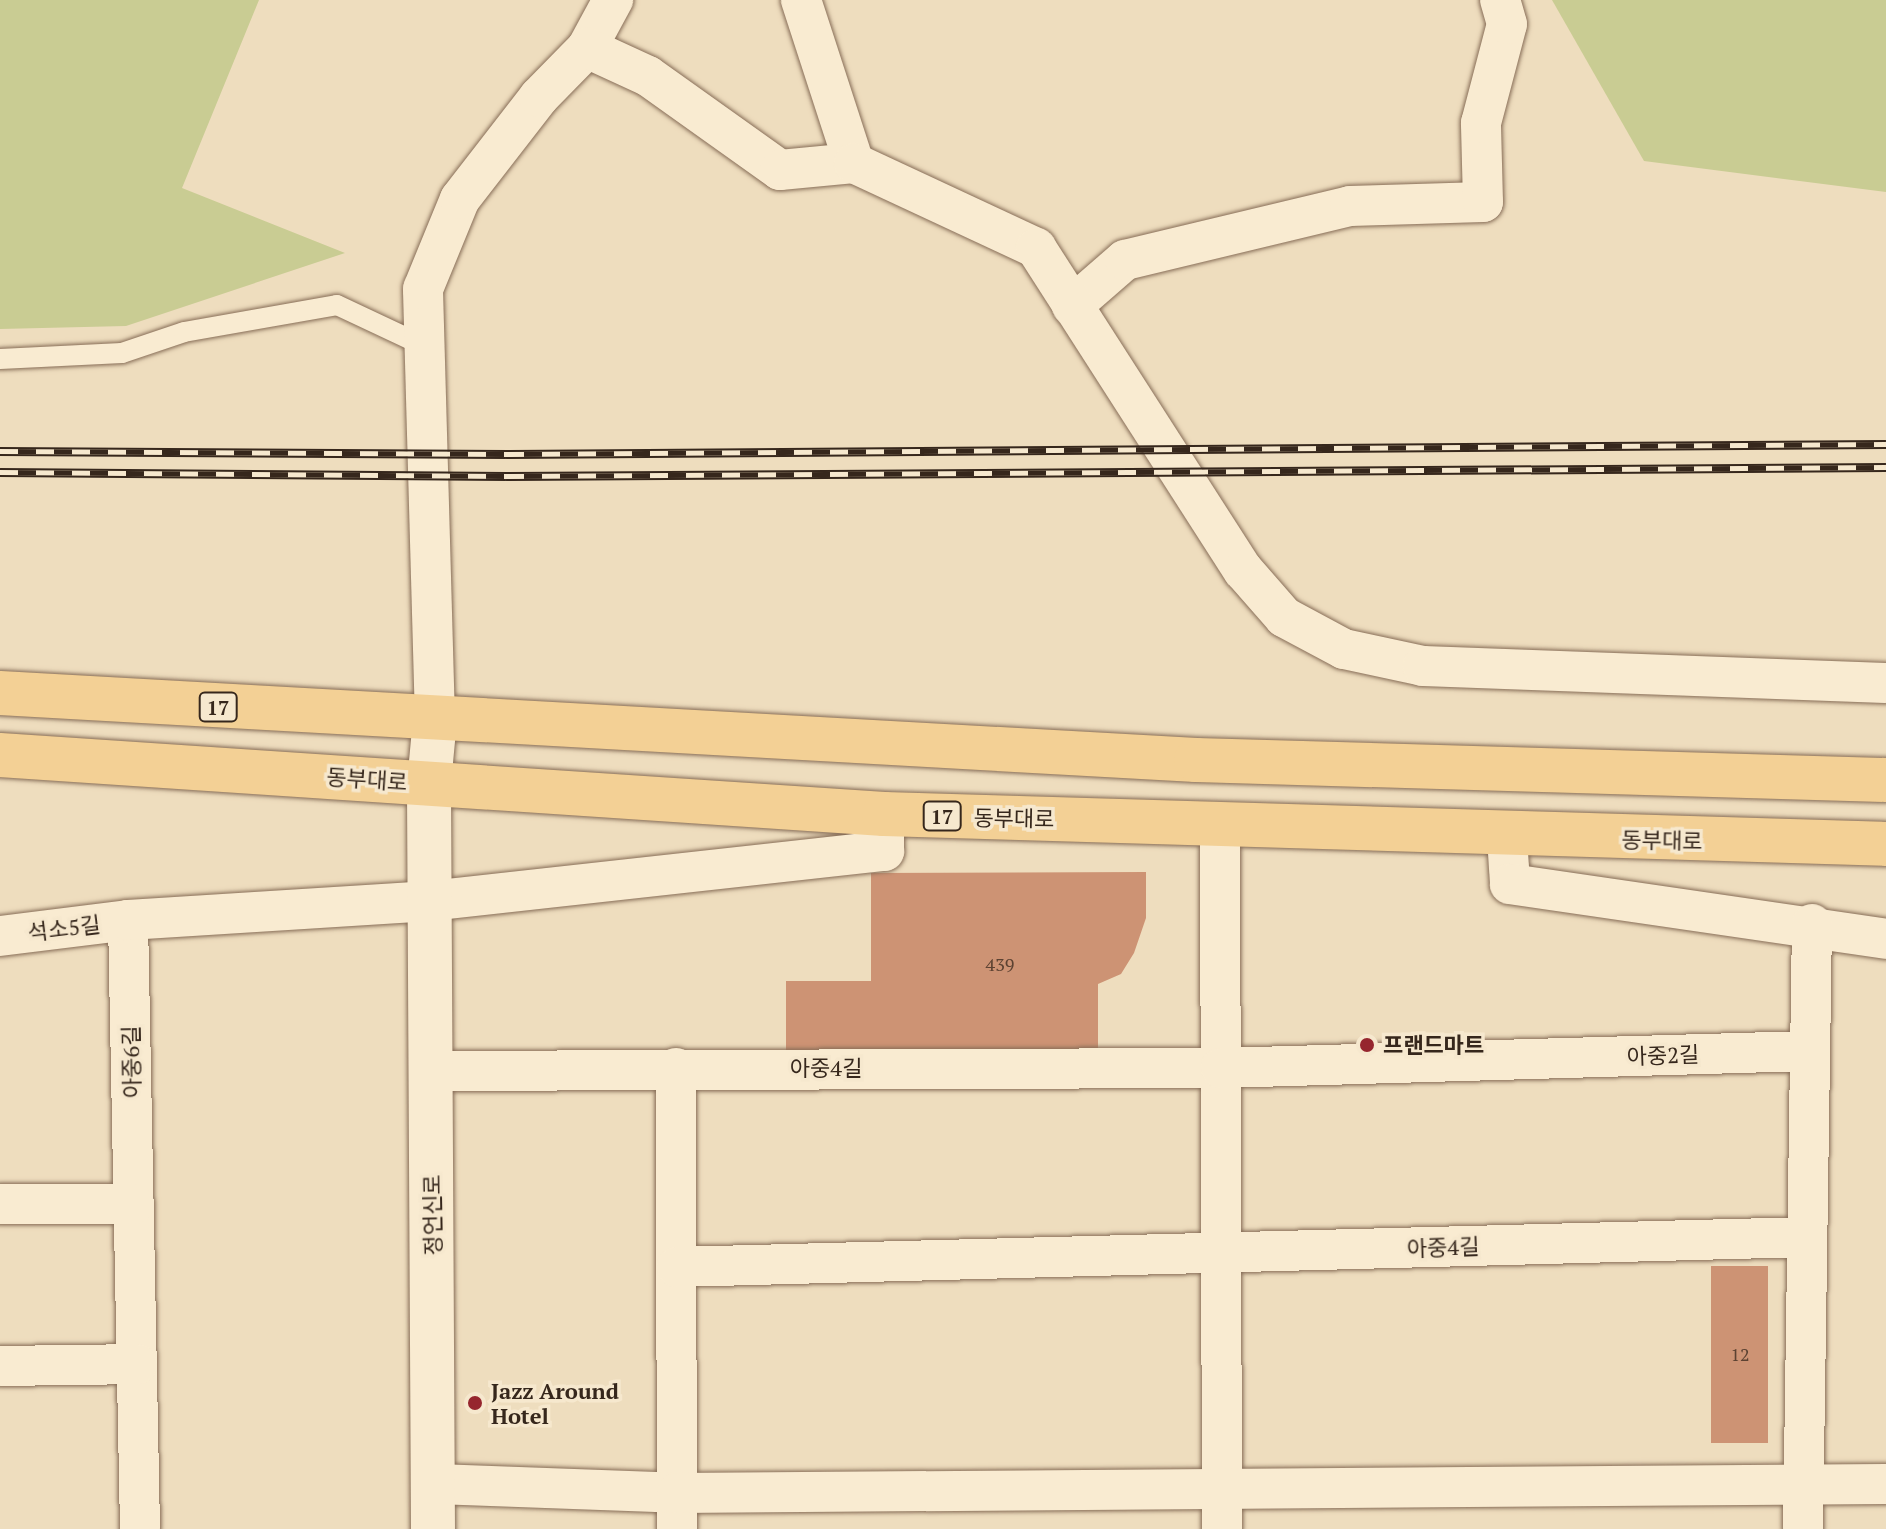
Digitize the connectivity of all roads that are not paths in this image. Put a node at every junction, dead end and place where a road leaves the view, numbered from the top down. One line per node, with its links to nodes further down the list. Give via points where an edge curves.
1 (613, 0): 4 (street)
2 (801, 0): 5 (street)
3 (1500, 0): 6 (street, via 1507,24 1481,123 1483,202 1350,206 1125,260)
4 (587, 48): 5 (street, via 648,76 780,170); 7 (street, via 539,97 460,199 423,289)
5 (854, 163): 6 (street, via 1036,248)
6 (1072, 306): 9 (street, via 1243,570 1284,617 1344,649 1423,666)
7 (422, 345): 8 (lane, via 337,305 184,332 122,353); 11 (street)
8 (0, 359)
9 (1886, 683)
10 (0, 693): 11 (main road, 17)
11 (435, 720): 13 (main road, 17, via 1196,760); 14 (street, 정언신로)
12 (0, 755): 14 (main road, 동부대로 / 17)
13 (1886, 780)
14 (429, 783): 15 (main road, 동부대로 / 17); 19 (street, 정언신로)
15 (884, 814): 16 (main road, 동부대로 / 17); 19 (street, 석소5길, via 884,851)
16 (1220, 823): 17 (main road, 동부대로 / 17); 27 (street)
17 (1507, 837): 18 (main road, 동부대로 / 17); 21 (street, via 1510,884)
18 (1886, 844)
19 (430, 901): 20 (street, 석소5길); 28 (street, 정언신로)
20 (128, 920): 22 (street, 석소5길); 30 (street, 아중6길)
21 (1812, 924): 23 (street); 24 (street)
22 (0, 936)
23 (1886, 939)
24 (1809, 1051): 25 (street, 아중2길); 31 (street)
25 (1517, 1059): 27 (street, 아중4길)
26 (676, 1068): 27 (street, 아중4길); 28 (street, 아중4길); 33 (street)
27 (1221, 1068): 32 (street)
28 (430, 1071): 36 (street, 정언신로)
29 (0, 1204): 30 (street)
30 (134, 1204): 34 (street, 아중6길)
31 (1807, 1237): 32 (street, 아중4길); 38 (street)
32 (1221, 1253): 33 (street, 아중4길); 39 (street)
33 (677, 1267): 40 (street)
34 (137, 1364): 35 (street); 41 (street, 아중6길)
35 (0, 1366)
36 (436, 1484): 40 (street); 42 (street, 정언신로)
37 (1886, 1484): 38 (street)
38 (1803, 1487): 39 (street); 44 (street)
39 (1221, 1490): 40 (street); 43 (street)
40 (677, 1511)
41 (140, 1529)
42 (433, 1529)
43 (1222, 1529)
44 (1803, 1529)

